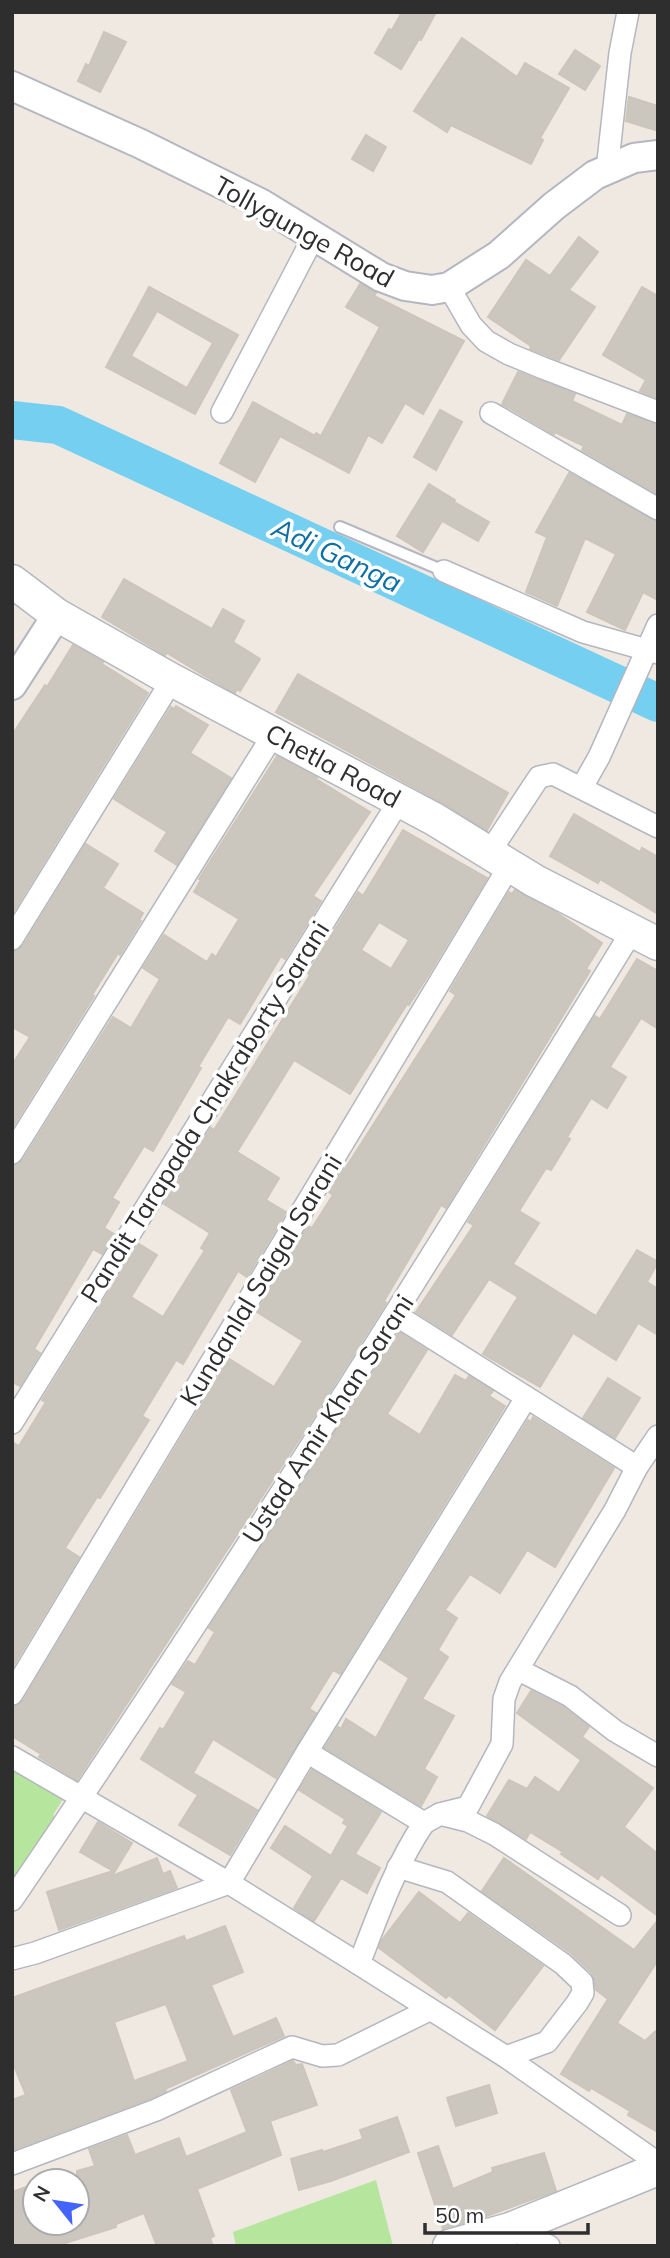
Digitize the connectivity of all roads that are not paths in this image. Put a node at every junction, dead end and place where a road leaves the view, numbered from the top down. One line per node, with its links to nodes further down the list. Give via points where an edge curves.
1 (628, 12): 4 (street)
2 (12, 86): 5 (street, Tollygunge Road, via 141,144)
3 (658, 155): 4 (street, via 634,158)
4 (607, 170): 6 (street, via 554,206 499,255)
5 (314, 236): 6 (street, Tollygunge Road, via 405,286); 7 (street)
6 (449, 287): 8 (street, via 486,341 525,361)
7 (222, 412)
8 (658, 412)
9 (491, 413): 10 (street)
10 (658, 509)
11 (340, 527): 12 (lane)
12 (444, 571): 16 (street, via 583,632)
13 (12, 581): 14 (main road, Chetla Road)
14 (57, 615): 17 (main road, Chetla Road); 18 (street)
15 (658, 625): 16 (street)
16 (649, 653): 20 (street)
17 (172, 681): 19 (main road, Chetla Road); 25 (street)
18 (12, 685)
19 (273, 735): 21 (main road, Chetla Road); 26 (street)
20 (582, 787): 22 (street, Kundanlal Saigal Sarani); 23 (street, Kundanlal Saigal Sarani, via 553,774 539,777)
21 (398, 801): 23 (main road, Chetla Road); 29 (street, Pandit Tarapada Chakraborty Sarani)
22 (658, 827)
23 (500, 859): 24 (main road, Chetla Road); 33 (street, Kundanlal Saigal Sarani)
24 (645, 938): 27 (street, Ustad Amir Khan Sarani)
25 (12, 939)
26 (12, 1153)
27 (396, 1315): 28 (street); 37 (street, Ustad Amir Khan Sarani)
28 (526, 1398): 31 (street); 34 (street)
29 (12, 1423)
30 (658, 1436): 31 (street)
31 (636, 1467): 32 (street)
32 (519, 1670): 35 (street, via 570,1696 639,1748); 38 (street, via 504,1699 502,1744 468,1807)
33 (12, 1694)
34 (307, 1752): 38 (street); 40 (street)
35 (658, 1756)
36 (12, 1757): 37 (street)
37 (81, 1799): 40 (street); 41 (street, Ustad Amir Khan Sarani)
38 (432, 1818): 39 (street); 42 (street, via 468,1821 494,1834)
39 (398, 1867): 44 (street); 46 (street, via 447,1882 564,1964 582,1982 583,1993 547,2042)
40 (229, 1883): 43 (street); 44 (street)
41 (12, 1900)
42 (620, 1915)
43 (12, 1959)
44 (359, 1964): 45 (street)
45 (429, 2010): 46 (street); 47 (street, via 338,2055 322,2056 292,2047 156,2110)
46 (506, 2057): 48 (street)
47 (12, 2164)
48 (658, 2166): 49 (main road)
49 (510, 2229): 50 (main road); 51 (street)
50 (449, 2246)
51 (549, 2246)

